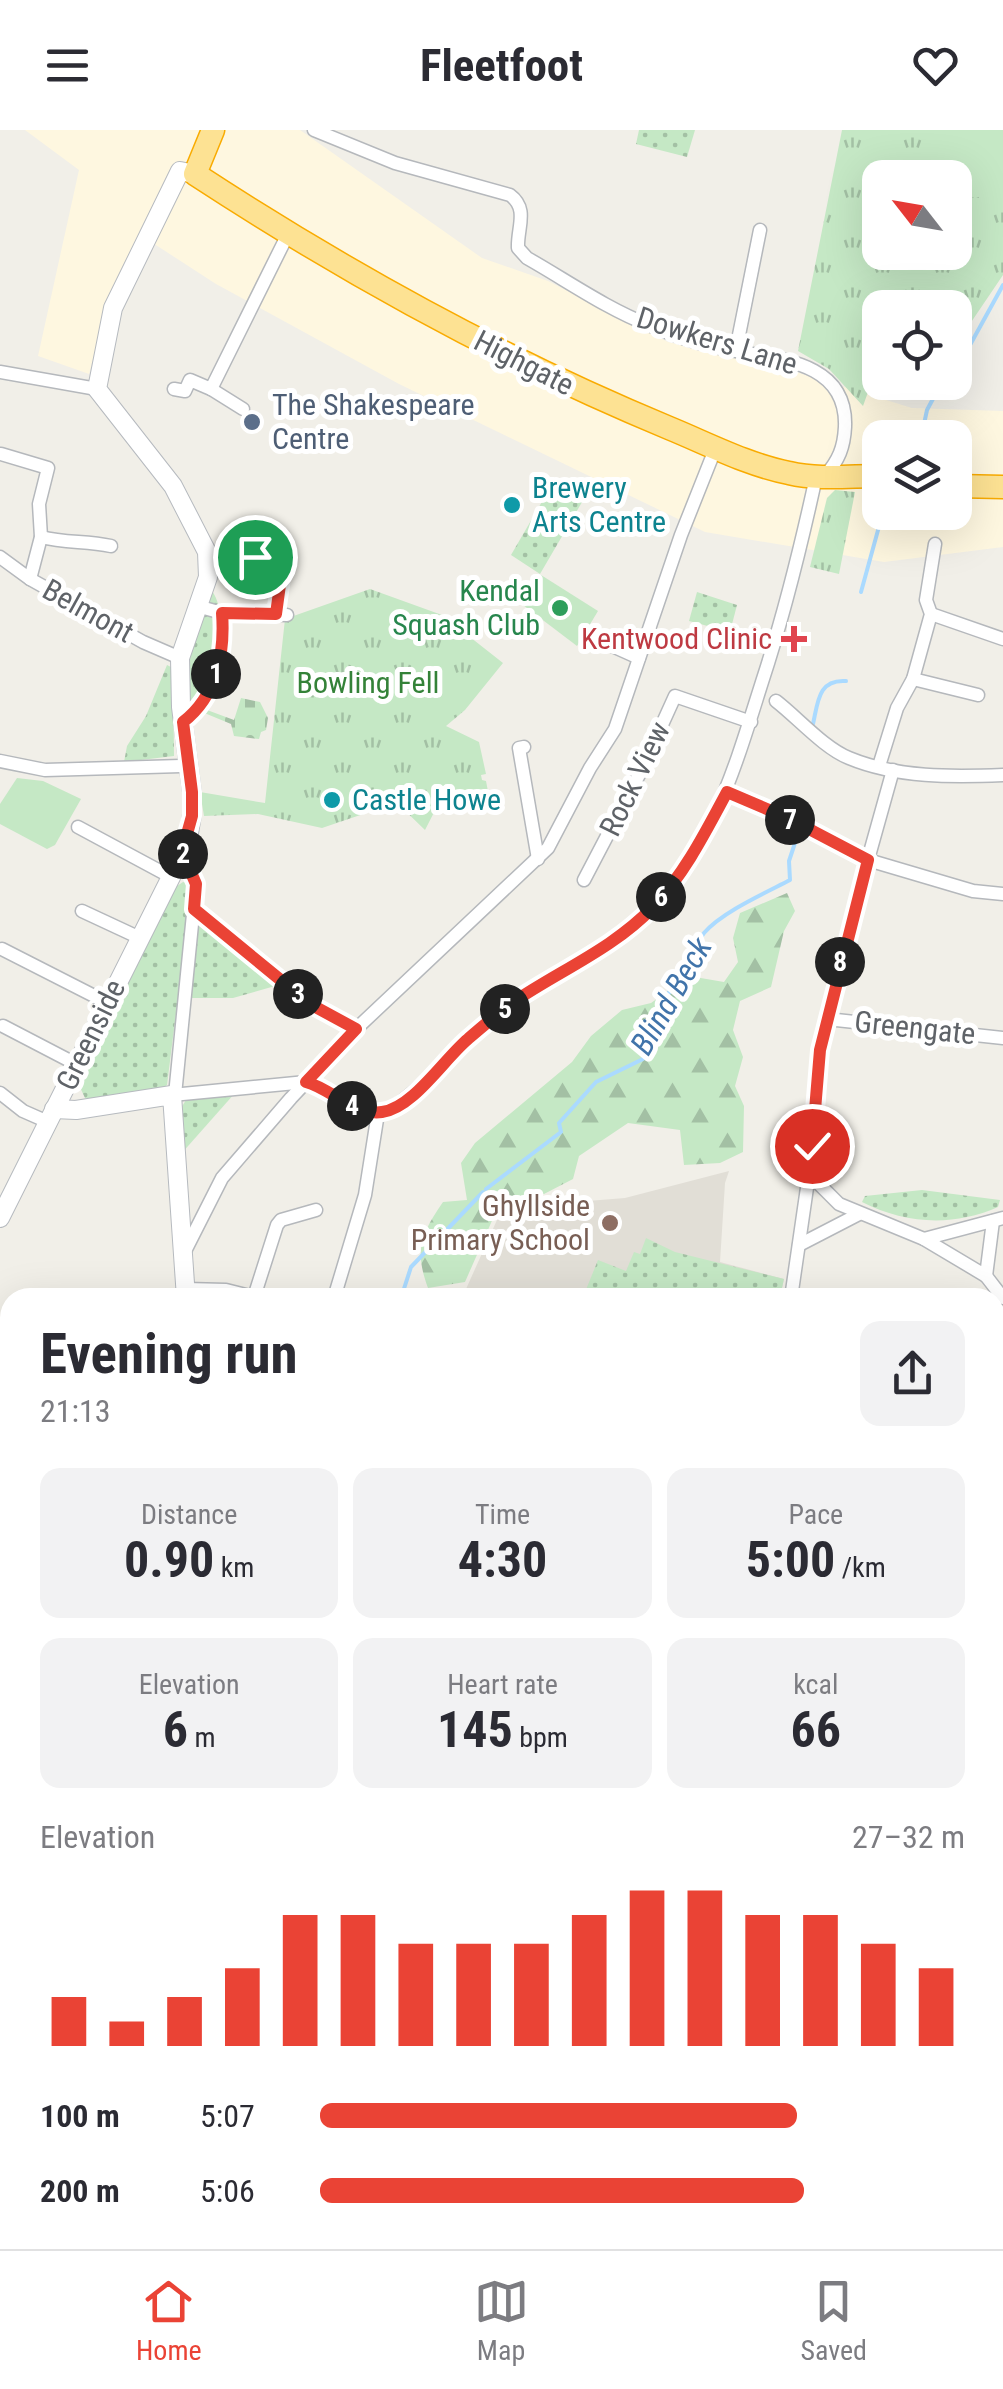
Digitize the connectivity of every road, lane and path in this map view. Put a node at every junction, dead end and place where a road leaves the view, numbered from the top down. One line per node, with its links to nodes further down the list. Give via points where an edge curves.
1 (213, 130): 3 (highway)
2 (314, 130): 6 (street, Dowkers Lane, via 396,163 510,195 522,212 518,248 527,258 646,324)
3 (195, 174): 5 (highway, Highgate); 8 (street, via 180,171 136,255 112,308)
4 (760, 230): 6 (street)
5 (289, 232): 10 (street); 13 (highway, Highgate, via 544,374)
6 (736, 350): 12 (street, Dowkers Lane, via 791,360 826,380 845,412)
7 (0, 372): 8 (street)
8 (97, 389): 26 (street, via 173,486 199,532 208,577)
9 (174, 389): 10 (street, via 185,391 190,380)
10 (211, 389): 11 (street)
11 (243, 410)
12 (843, 445): 15 (street, Dowkers Lane); 17 (street)
13 (716, 447): 17 (highway, Highgate, via 774,470); 32 (street)
14 (2, 454): 20 (street, via 48,468 39,504)
15 (862, 468)
16 (862, 476): 17 (highway, Highgate)
17 (820, 478): 37 (street)
18 (972, 487): 19 (highway)
19 (1003, 488)
20 (41, 538): 22 (street); 25 (street)
21 (935, 544): 28 (street, via 926,600)
22 (111, 546)
23 (0, 557): 25 (street, Belmont)
24 (255, 557): 27 (street, via 270,558 282,570 281,615)
25 (30, 580): 31 (street, Belmont)
26 (197, 606): 27 (street); 31 (street)
27 (222, 613): 36 (street, via 221,664)
28 (931, 614): 29 (street); 33 (street)
29 (1003, 640)
30 (610, 645): 32 (street)
31 (180, 658): 36 (street, Greenside)
32 (639, 658): 47 (street, via 614,729)
33 (913, 679): 34 (street); 41 (street, via 897,708)
34 (978, 695)
35 (776, 701): 41 (street, via 838,752)
36 (183, 722): 46 (street, Greenside, via 192,804)
37 (751, 722): 44 (street); 50 (street, Rock View, via 674,696)
38 (524, 747): 47 (street, via 519,748)
39 (6, 762): 40 (street, via 45,770); 42 (street)
40 (180, 766)
41 (886, 768): 43 (street, via 948,778); 48 (street)
42 (0, 772)
43 (1003, 775)
44 (727, 792): 48 (street); 65 (street, via 689,862 654,906 622,935 514,1002 417,1092)
45 (78, 827): 49 (street)
46 (182, 852): 49 (street, Greenside); 52 (street, via 196,884)
47 (538, 859): 59 (street)
48 (868, 860): 51 (street); 57 (street)
49 (170, 877): 54 (street, Greenside)
50 (584, 880)
51 (1003, 894)
52 (194, 909): 59 (street, via 310,1004); 64 (street)
53 (82, 910): 54 (street)
54 (140, 938): 56 (street, Greenside)
55 (2, 950): 56 (street)
56 (106, 1002): 61 (street, Greenside)
57 (827, 1019): 60 (street, Greengate); 67 (street)
58 (3, 1026): 61 (street)
59 (356, 1029): 62 (street)
60 (1003, 1038)
61 (76, 1064): 66 (street, Greenside)
62 (306, 1082): 64 (street); 65 (street); 74 (street, via 222,1178)
63 (0, 1093): 66 (street, via 23,1110)
64 (174, 1095): 66 (street); 74 (street)
65 (378, 1113): 78 (street, via 365,1195)
66 (51, 1115): 70 (street, Greenside)
67 (809, 1174): 69 (street); 73 (street)
68 (316, 1210): 77 (street, via 277,1224)
69 (859, 1214): 72 (street); 73 (street)
70 (0, 1218)
71 (998, 1220): 72 (street); 75 (street)
72 (924, 1238): 75 (street)
73 (799, 1244): 79 (street)
74 (182, 1258): 76 (street)
75 (986, 1276): 80 (street)
76 (185, 1288)
77 (257, 1288)
78 (337, 1288)
79 (792, 1288)
80 (995, 1288)

